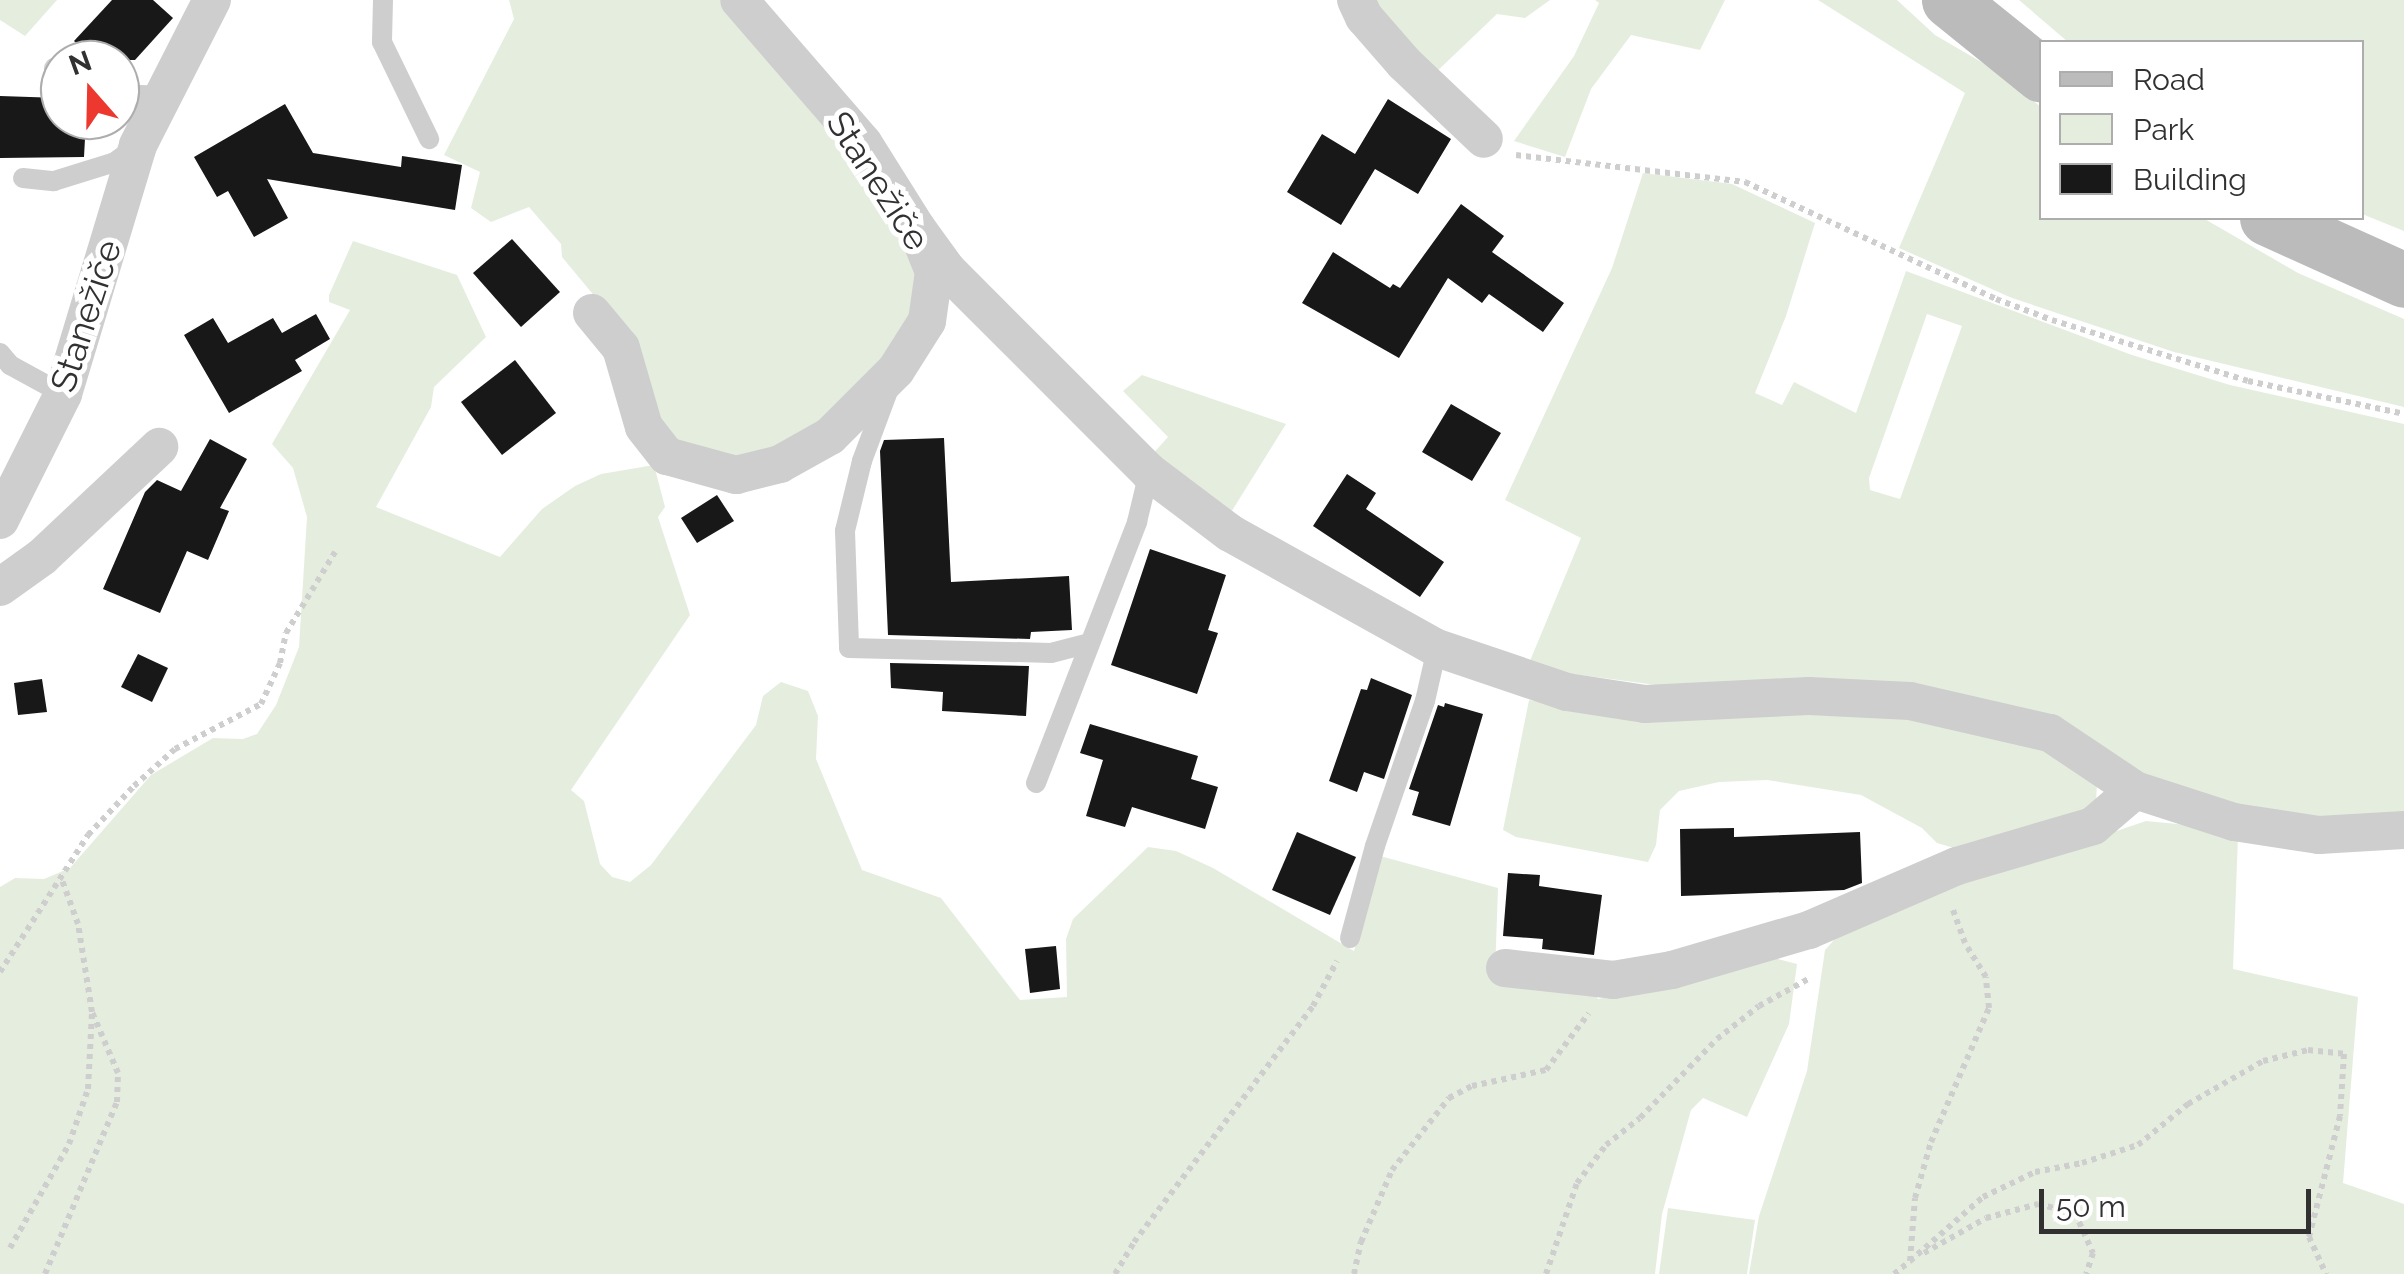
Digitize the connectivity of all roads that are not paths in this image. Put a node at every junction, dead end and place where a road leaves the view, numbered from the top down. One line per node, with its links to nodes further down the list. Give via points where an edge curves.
1 (212, 0): 8 (street, Stanežiče)
2 (383, 0): 9 (lane, via 382,42)
3 (739, 0): 14 (street, Stanežiče, via 863,144)
4 (1356, 0): 10 (street, via 1404,63)
5 (1949, 0): 6 (street)
6 (2039, 73)
7 (140, 95): 8 (lane)
8 (163, 96): 11 (street, Stanežiče)
9 (429, 139)
10 (1484, 139)
11 (138, 145): 12 (lane, via 114,162 54,181); 19 (street, Stanežiče)
12 (23, 178)
13 (2271, 220): 15 (street)
14 (916, 227): 18 (street, Stanežiče, via 934,272 927,321); 21 (street, via 947,270)
15 (2404, 280)
16 (592, 313): 18 (street, Stanežiče, via 621,348 644,427 667,456 736,475 780,464 830,436)
17 (0, 353): 19 (lane, via 10,366)
18 (896, 370): 24 (lane, via 862,461 845,532 849,648 1051,653)
19 (63, 394): 22 (street, Stanežiče)
20 (160, 446): 23 (street, via 42,557)
21 (1148, 472): 24 (lane, via 1138,522); 25 (street, via 1230,533)
22 (0, 520)
23 (0, 587)
24 (1090, 644): 26 (lane)
25 (1437, 648): 27 (street, via 1567,692 1645,704 1809,696 1910,701 1983,715 2050,733); 29 (lane)
26 (1036, 783)
27 (2136, 790): 28 (street, via 2272,829 2336,835); 30 (street, via 2093,826 1956,866 1808,930 1672,970 1614,980)
28 (2404, 830)
29 (1350, 938)
30 (1505, 968)

